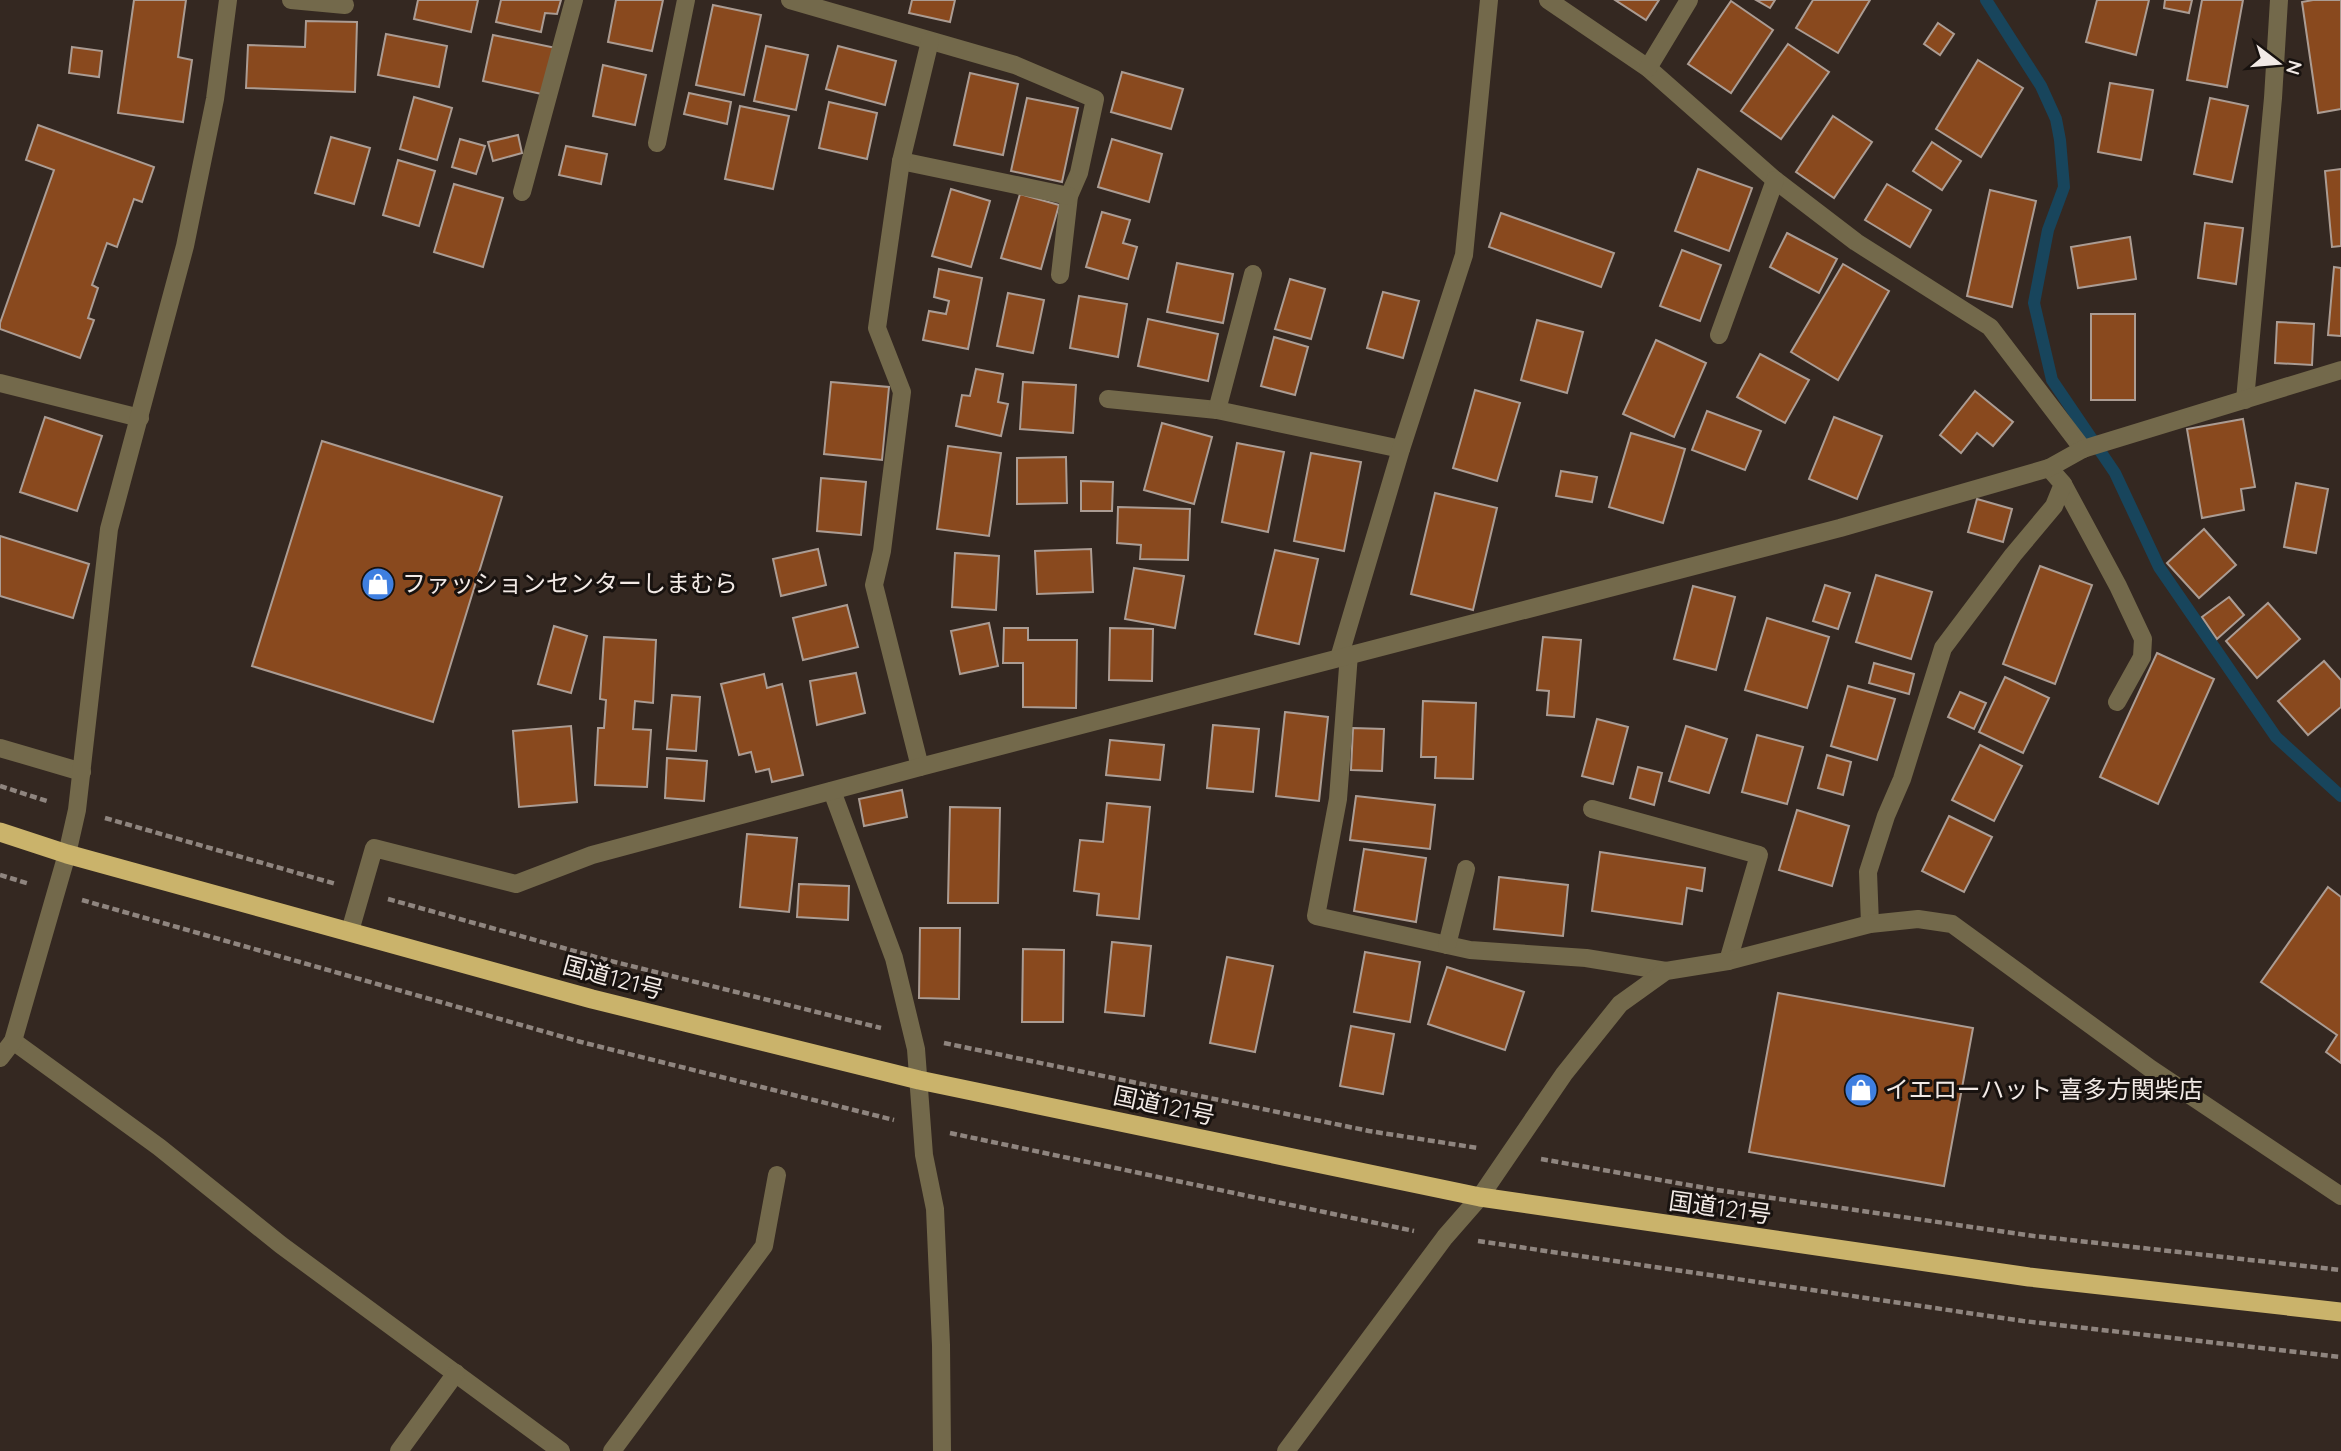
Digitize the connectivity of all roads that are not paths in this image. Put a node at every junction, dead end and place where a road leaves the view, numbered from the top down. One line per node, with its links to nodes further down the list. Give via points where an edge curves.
1 (228, 0): 26 (street, via 215,99 188,233)
2 (291, 0): 10 (street)
3 (574, 0): 16 (street)
4 (686, 0): 13 (street)
5 (790, 0): 11 (street)
6 (1489, 0): 27 (street, via 1464,255)
7 (1548, 0): 12 (street)
8 (1689, 0): 12 (street)
9 (2278, 0): 24 (street)
10 (345, 5)
11 (930, 41): 14 (street); 17 (street, via 1015,65 1095,99 1079,173)
12 (1648, 68): 15 (street)
13 (657, 143)
14 (901, 161): 17 (street); 34 (street, via 877,328 902,392 883,551 874,585)
15 (1774, 180): 20 (street); 28 (street, via 1856,242 1990,327)
16 (522, 192)
17 (1069, 196): 19 (street)
18 (1253, 274): 25 (street)
19 (1060, 275)
20 (1719, 335)
21 (2341, 370): 24 (street)
22 (0, 383): 26 (street)
23 (1108, 399): 25 (street)
24 (2245, 400): 28 (street)
25 (1217, 410): 27 (street)
26 (140, 418): 35 (street, via 109,529)
27 (1401, 449): 31 (street)
28 (2083, 449): 29 (street)
29 (2049, 468): 30 (street); 31 (street, via 1840,528)
30 (2063, 484): 32 (street, via 2143,639 2142,657); 41 (street, via 2054,506 1943,648 1868,872)
31 (1344, 656): 34 (street); 43 (street, via 1338,799 1317,916)
32 (2117, 702)
33 (0, 748): 35 (street)
34 (920, 767): 36 (street)
35 (82, 772): 39 (street)
36 (832, 791): 42 (street, via 592,855 516,884 374,848); 48 (street, via 894,958)
37 (1592, 808): 44 (street, via 1759,855)
38 (0, 832): 39 (highway, 国道121号)
39 (67, 855): 42 (highway, 国道121号); 46 (street)
40 (1466, 869): 43 (street)
41 (1870, 924): 44 (street); 50 (street, via 1918,919 1952,924 2151,1069)
42 (350, 931): 48 (highway, 国道121号, via 592,999)
43 (1447, 945): 45 (street)
44 (1728, 961): 45 (street)
45 (1666, 971): 51 (street, via 1620,1004 1564,1074)
46 (13, 1041): 47 (street); 53 (street)
47 (0, 1058)
48 (919, 1080): 51 (highway, 国道121号); 57 (street, via 924,1155 935,1209)
49 (777, 1175): 56 (street, via 764,1246)
50 (2341, 1196)
51 (1480, 1197): 52 (highway, 国道121号, via 2029,1277); 58 (street, via 1445,1237)
52 (2341, 1312)
53 (456, 1373): 54 (street); 55 (street)
54 (399, 1451)
55 (561, 1451)
56 (612, 1451)
57 (942, 1451)
58 (1286, 1451)

